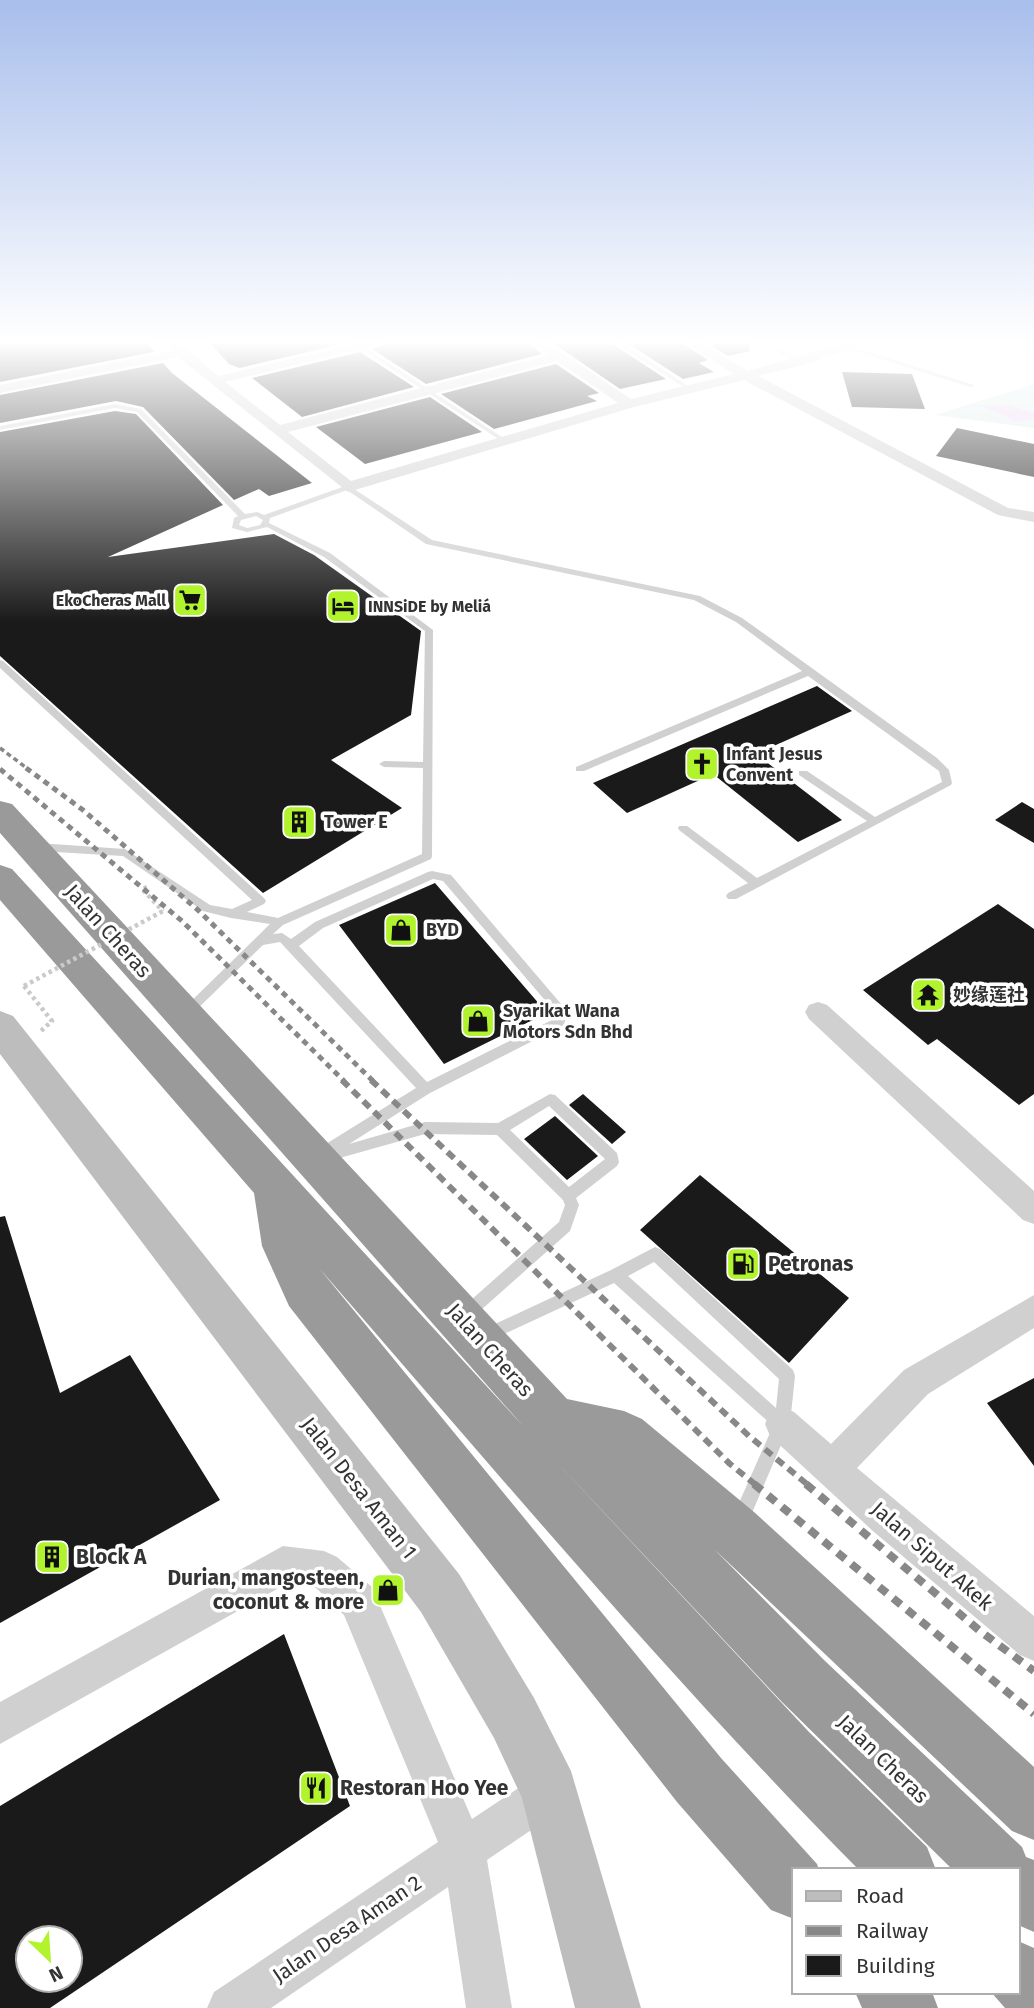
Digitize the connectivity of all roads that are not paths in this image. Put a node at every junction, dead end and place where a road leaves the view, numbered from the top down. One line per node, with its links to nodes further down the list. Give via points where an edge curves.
1 (163, 435): 8 (lane)
2 (283, 435): 7 (street)
3 (495, 435): 6 (lane)
4 (526, 435): 6 (street)
5 (858, 435): 9 (street, via 1004,512)
6 (505, 441): 7 (street)
7 (348, 487): 10 (lane); 12 (lane, via 429,542 697,598 739,620)
8 (242, 516): 10 (lane); 10 (lane, via 234,523 242,529 253,530)
9 (1033, 518)
10 (266, 521): 14 (lane, via 327,555 429,630)
11 (0, 663): 24 (lane, via 260,901)
12 (809, 672): 15 (lane); 18 (lane, via 944,770 947,783)
13 (384, 764): 14 (lane)
14 (428, 765): 25 (lane, via 427,856)
15 (580, 769)
16 (803, 773): 18 (lane)
17 (0, 812): 20 (highway, Jalan Cheras)
18 (874, 821): 22 (lane)
19 (683, 828): 22 (lane)
20 (31, 846): 24 (lane, via 125,853 207,908); 30 (highway, Jalan Cheras)
21 (0, 877): 33 (highway, Jalan Cheras)
22 (756, 883): 23 (lane)
23 (732, 895)
24 (231, 914): 25 (lane)
25 (279, 922): 26 (lane)
26 (261, 941): 27 (lane, via 282,937); 30 (lane)
27 (291, 945): 31 (lane); 31 (lane, via 319,925 432,875 447,878 561,1011 560,1022)
28 (12, 1006): 45 (street, Jalan Desa Aman 1, via 440,1593 514,1718)
29 (818, 1012): 35 (street)
30 (184, 1015): 33 (highway, Jalan Cheras)
31 (425, 1089): 33 (lane)
32 (500, 1129): 33 (lane, via 425,1128); 34 (lane); 34 (lane, via 550,1099 611,1154 612,1162)
33 (295, 1172): 38 (highway, Jalan Cheras); 48 (highway, Jalan Cheras, via 627,1580 787,1754); 50 (highway, via 285,1246 306,1290 699,1780)
34 (568, 1196): 38 (lane, via 572,1205 565,1226)
35 (1034, 1210)
36 (616, 1275): 38 (lane); 40 (lane); 40 (lane, via 655,1254 783,1370 787,1376)
37 (1034, 1310): 41 (street, via 916,1382)
38 (470, 1329): 39 (highway, Jalan Cheras)
39 (553, 1420): 42 (highway, via 624,1437); 49 (highway, Jalan Cheras, via 803,1681)
40 (782, 1424): 41 (street, Jalan Siput Akek); 42 (lane)
41 (832, 1469): 43 (street, Jalan Siput Akek)
42 (736, 1531): 46 (highway)
43 (1034, 1641)
44 (0, 1724): 47 (street, via 283,1565 324,1570 358,1601)
45 (550, 1792): 47 (street, Jalan Desa Aman 2); 58 (street, Jalan Desa Aman 1)
46 (1034, 1809)
47 (464, 1851): 56 (street, Jalan Desa Aman 2); 57 (street)
48 (902, 1868)
49 (997, 1868)
50 (792, 1885)
51 (1020, 1888): 52 (highway)
52 (1034, 1899)
53 (1020, 1977): 54 (highway)
54 (1034, 1988)
55 (891, 1994): 59 (highway)
56 (229, 2008)
57 (489, 2008)
58 (608, 2008)
59 (904, 2008)

